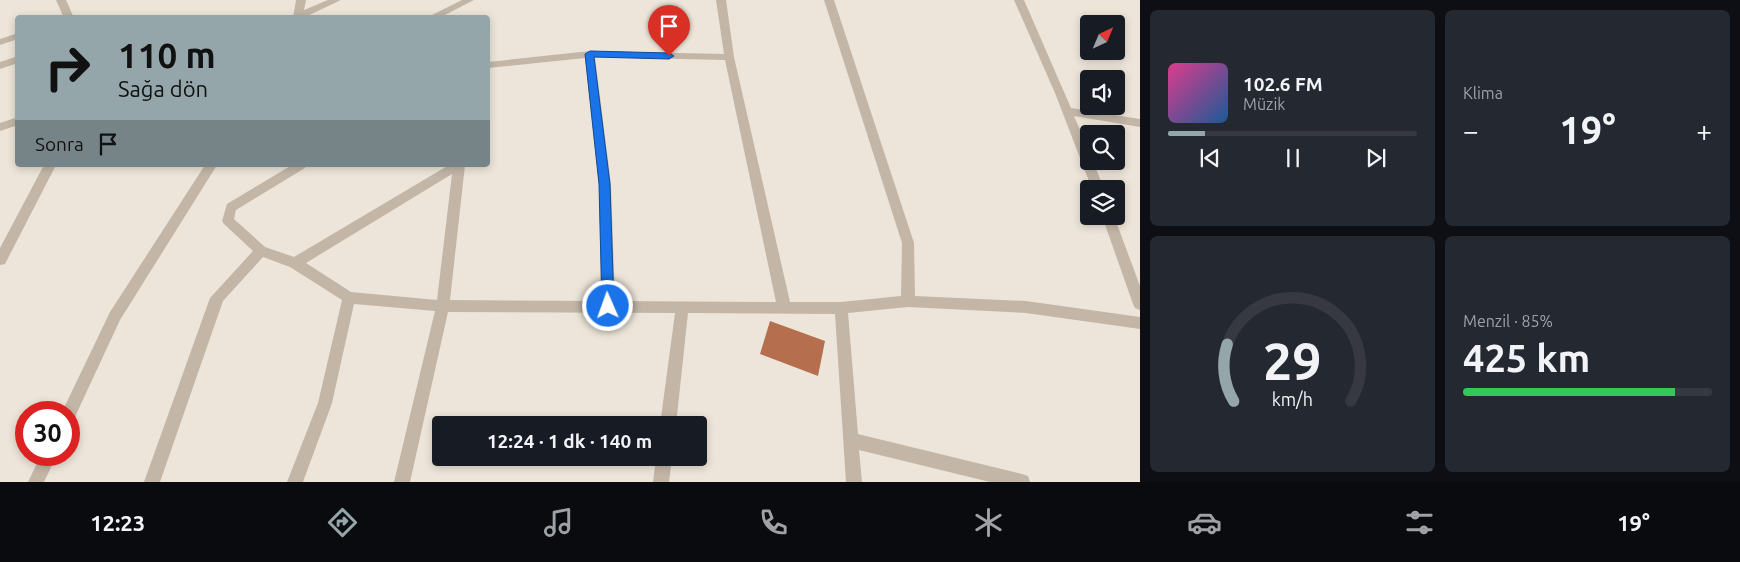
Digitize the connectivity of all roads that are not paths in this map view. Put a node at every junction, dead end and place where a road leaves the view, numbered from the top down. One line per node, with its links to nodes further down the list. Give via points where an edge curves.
1 (61, 0): 10 (street)
2 (301, 0): 11 (street)
3 (336, 0): 12 (street)
4 (441, 0): 9 (street)
5 (469, 0): 9 (street)
6 (722, 0): 17 (street)
7 (829, 0): 36 (street, via 908,243)
8 (1019, 0): 21 (street)
9 (449, 8): 13 (street)
10 (68, 15)
11 (298, 15)
12 (302, 15)
13 (436, 15)
14 (15, 37): 15 (street)
15 (0, 42)
16 (590, 54): 17 (street); 19 (street); 39 (street, via 604,184)
17 (729, 57): 41 (street)
18 (15, 61): 20 (street)
19 (490, 64)
20 (0, 66)
21 (1067, 111): 23 (street); 30 (street)
22 (15, 122): 24 (street)
23 (1140, 123)
24 (0, 127)
25 (49, 167): 33 (street)
26 (210, 167): 44 (street, via 115,316)
27 (298, 167): 32 (street, via 231,207 228,221)
28 (456, 167): 34 (street)
29 (459, 167): 38 (street)
30 (1094, 180)
31 (1111, 225): 37 (street)
32 (261, 251): 34 (street); 50 (street, via 217,298)
33 (0, 260)
34 (295, 263): 35 (street)
35 (348, 298): 38 (street); 51 (street, via 325,403)
36 (908, 301): 42 (street); 43 (street, via 1026,307)
37 (1140, 304)
38 (443, 306): 39 (street); 52 (street)
39 (608, 306): 40 (street)
40 (682, 307): 41 (street); 45 (street)
41 (784, 307): 42 (street)
42 (841, 308): 46 (street)
43 (1140, 323)
44 (75, 401)
45 (669, 416)
46 (851, 440): 54 (street); 55 (street)
47 (44, 466): 49 (street)
48 (663, 466): 53 (street)
49 (36, 482)
50 (152, 482)
51 (296, 482)
52 (402, 482)
53 (661, 482)
54 (854, 482)
55 (1022, 482)

